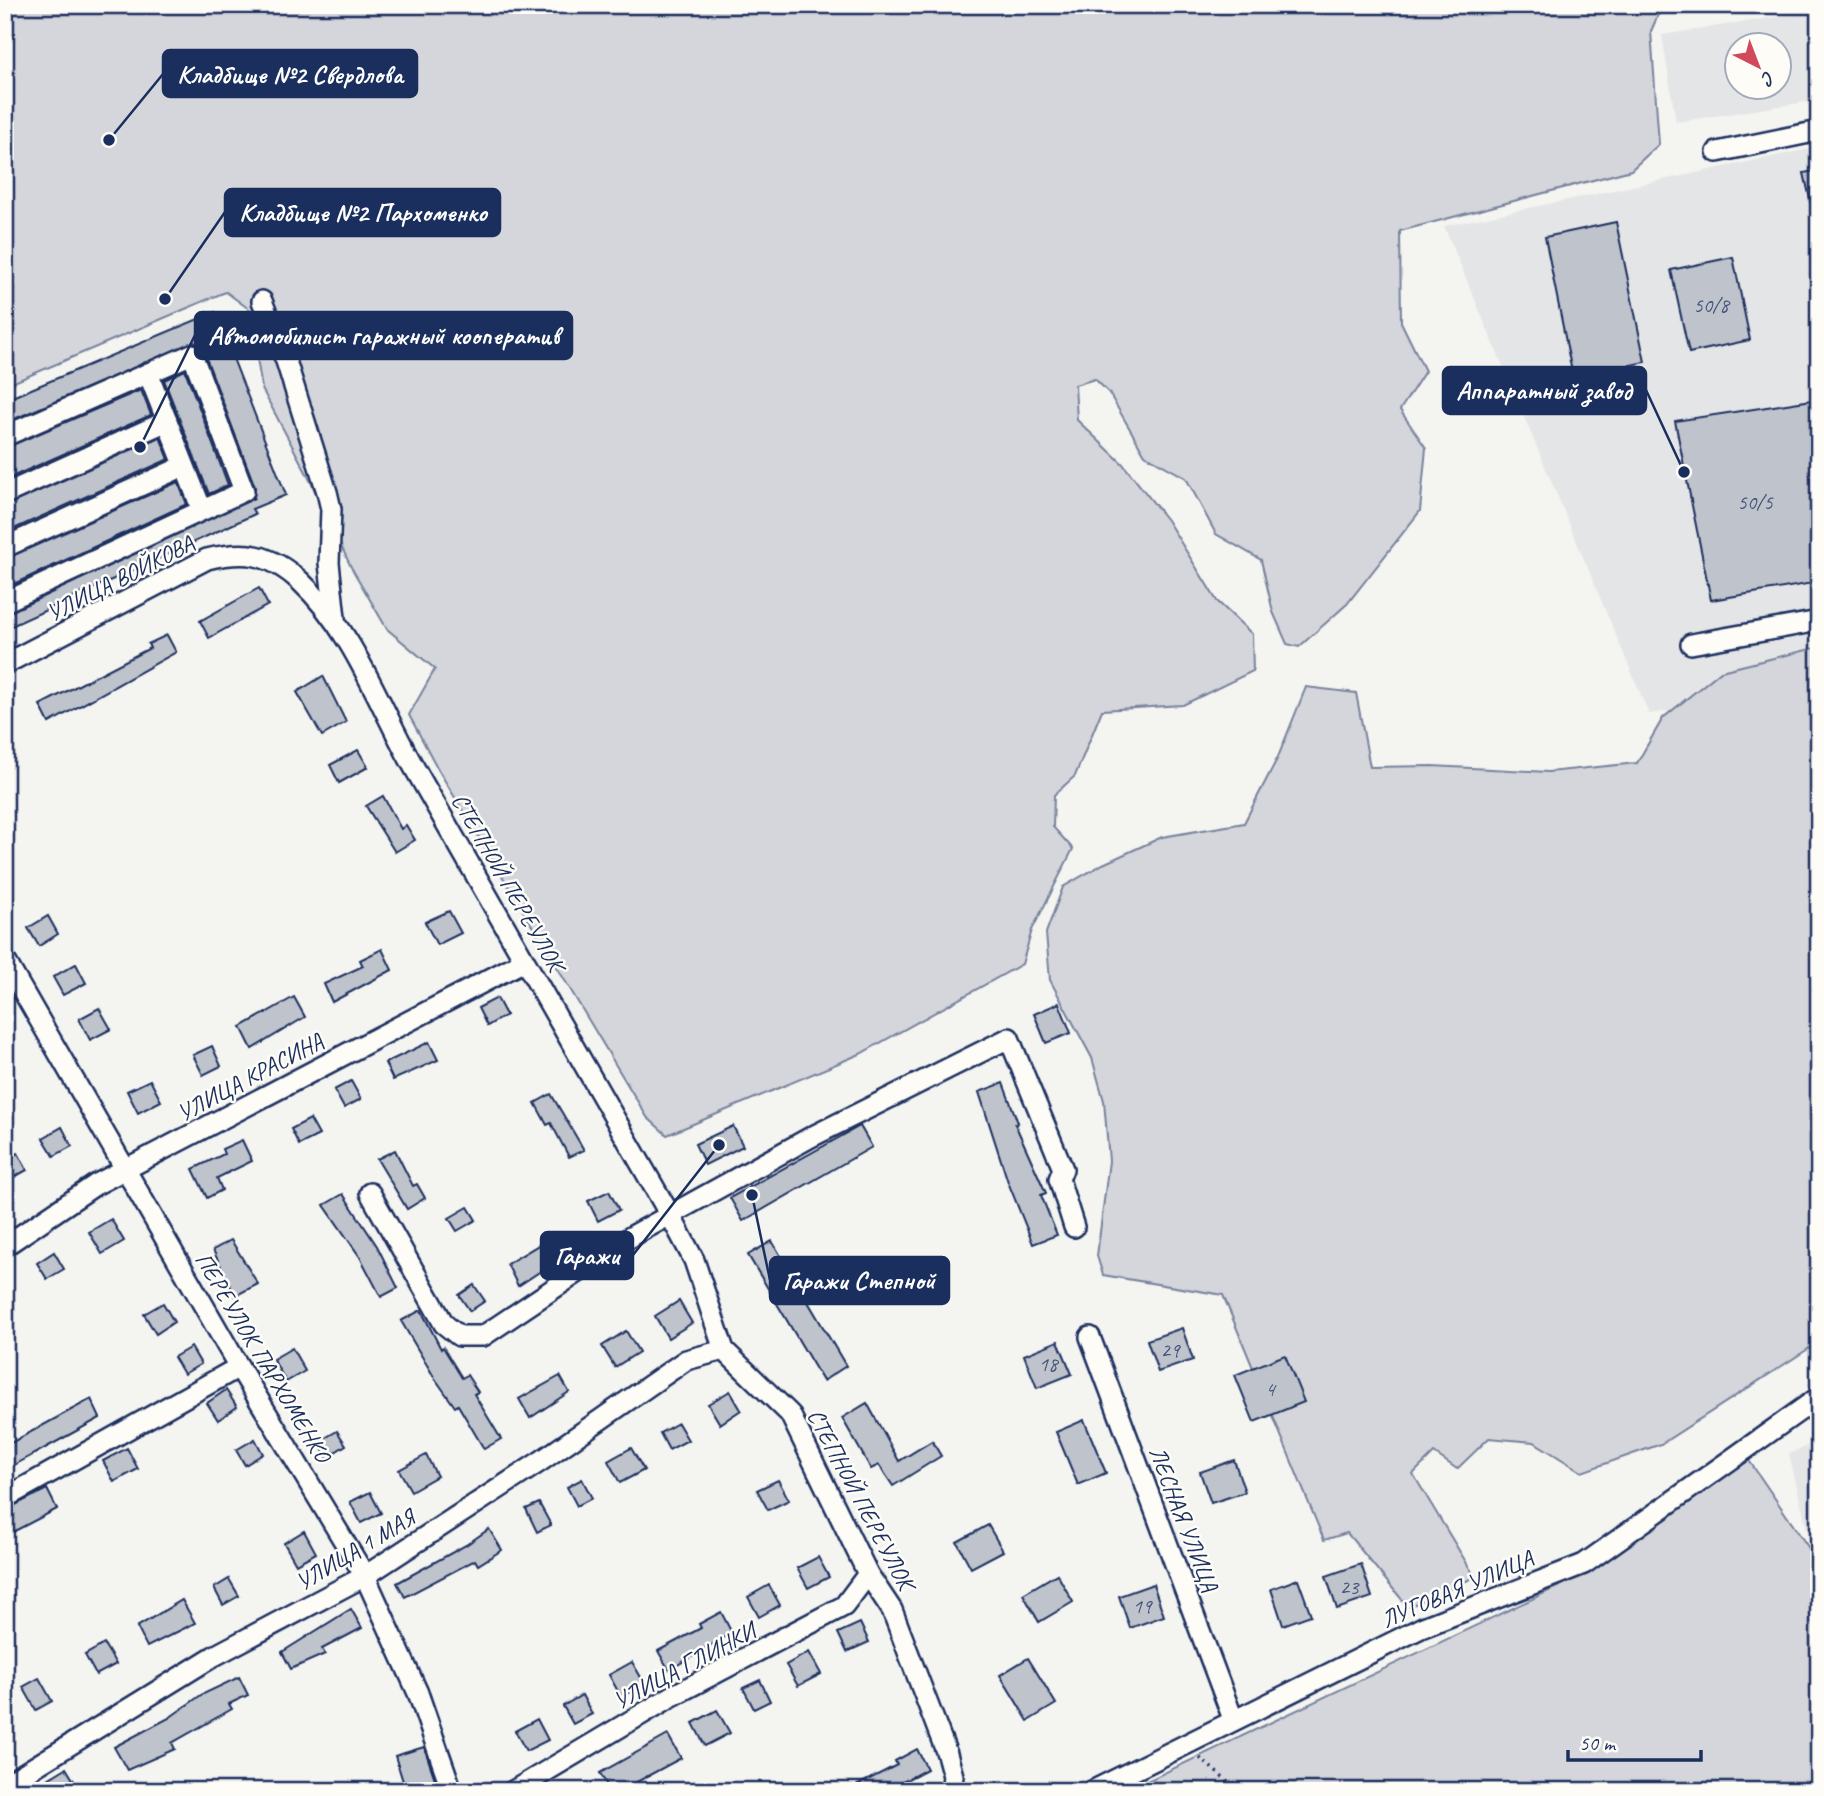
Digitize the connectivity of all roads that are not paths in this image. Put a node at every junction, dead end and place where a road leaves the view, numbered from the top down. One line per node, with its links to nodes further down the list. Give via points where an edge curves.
1 (1819, 131): 2 (street)
2 (1717, 152)
3 (262, 301): 13 (street, via 286,361 331,509 329,563)
4 (148, 373): 5 (street); 6 (street); 9 (street, via 192,354 244,491)
5 (167, 421): 7 (street); 8 (street)
6 (5, 436)
7 (184, 466): 9 (street); 10 (street)
8 (5, 494)
9 (202, 510): 12 (street)
10 (5, 547)
11 (297, 579): 13 (street, СТЕПНОЙ ПЕРЕУЛОК); 16 (street, УЛИЦА ВОЙКОВА, via 256,554 207,559)
12 (5, 602)
13 (336, 620): 18 (street, СТЕПНОЙ ПЕРЕУЛОК)
14 (1819, 621): 15 (street)
15 (1691, 644)
16 (5, 664)
17 (5, 960): 19 (street, ПЕРЕУЛОК ПАРХОМЕНКО)
18 (524, 961): 19 (street, УЛИЦА КРАСИНА); 21 (street, СТЕПНОЙ ПЕРЕУЛОК)
19 (125, 1170): 23 (street, УЛИЦА КРАСИНА, via 94,1185); 26 (street, ПЕРЕУЛОК ПАРХОМЕНКО)
20 (370, 1193): 21 (street, via 444,1324 459,1336 483,1336)
21 (670, 1215): 22 (street, via 811,1137 1009,1038 1063,1169 1059,1179); 25 (street, СТЕПНОЙ ПЕРЕУЛОК, via 694,1260)
22 (1074, 1227)
23 (5, 1246)
24 (1090, 1336): 31 (street, ЛЕСНАЯ УЛИЦА)
25 (724, 1350): 29 (street, СТЕПНОЙ ПЕРЕУЛОК, via 790,1414); 30 (street, УЛИЦА 1 МАЯ, via 686,1360)
26 (239, 1367): 28 (street); 30 (street, ПЕРЕУЛОК ПАРХОМЕНКО)
27 (1819, 1397): 31 (street, ЛУГОВАЯ УЛИЦА, via 1584,1563 1423,1627)
28 (5, 1498)
29 (868, 1574): 34 (street, УЛИЦА ГЛИНКИ, via 845,1606 674,1695); 35 (street, СТЕПНОЙ ПЕРЕУЛОК, via 892,1610 938,1730 953,1776)
30 (365, 1576): 32 (street, УЛИЦА 1 МАЯ, via 214,1656); 33 (street, ПЕРЕУЛОК ПАРХОМЕНКО, via 418,1693)
31 (1233, 1719): 36 (street, ЛУГОВАЯ УЛИЦА)
32 (5, 1785)
33 (452, 1791)
34 (513, 1791)
35 (951, 1791)
36 (1092, 1791)

